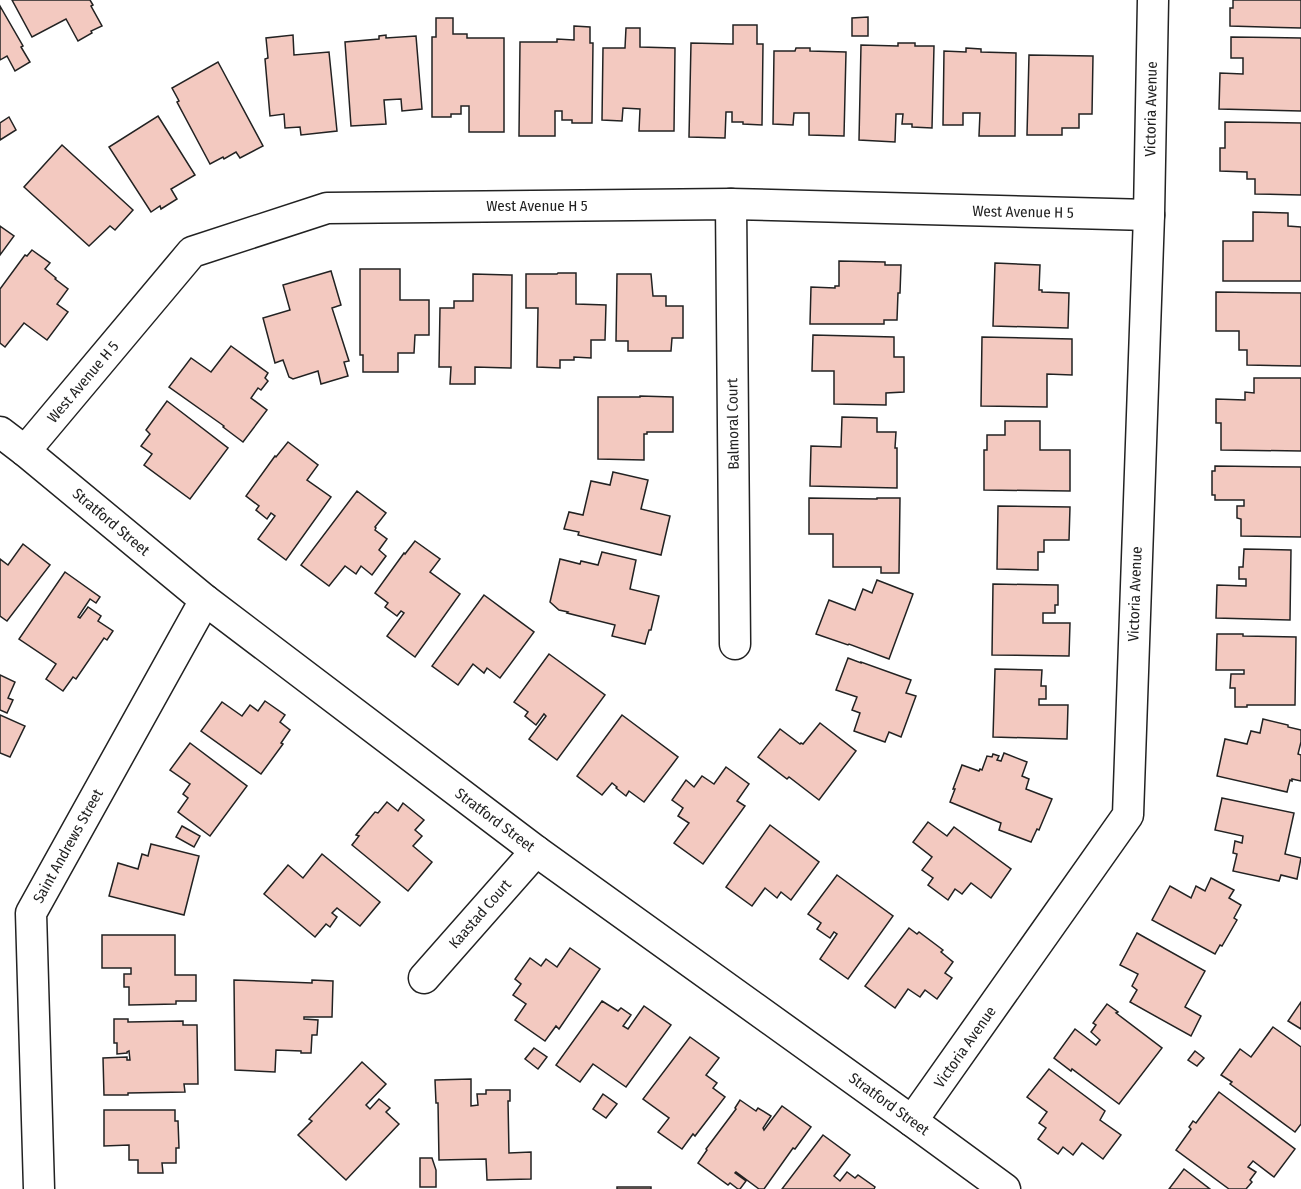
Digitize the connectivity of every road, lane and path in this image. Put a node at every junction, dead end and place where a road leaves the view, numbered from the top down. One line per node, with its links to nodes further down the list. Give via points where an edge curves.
1 (1153, 0): 3 (street, Victoria Avenue)
2 (731, 204): 3 (street, West Avenue H 5); 5 (street, West Avenue H 5, via 327,207 192,252); 7 (street, Balmoral Court)
3 (1149, 215): 10 (street, Victoria Avenue, via 1128,815)
4 (0, 432): 5 (street, Stratford Street)
5 (25, 451): 6 (street, Stratford Street)
6 (205, 600): 8 (street, Stratford Street); 11 (street, Saint Andrews Street, via 31,913)
7 (735, 644)
8 (536, 851): 9 (street, Kaastad Court); 10 (street, Stratford Street)
9 (424, 978)
10 (912, 1121): 12 (street, Stratford Street)
11 (39, 1189)
12 (1005, 1189)

